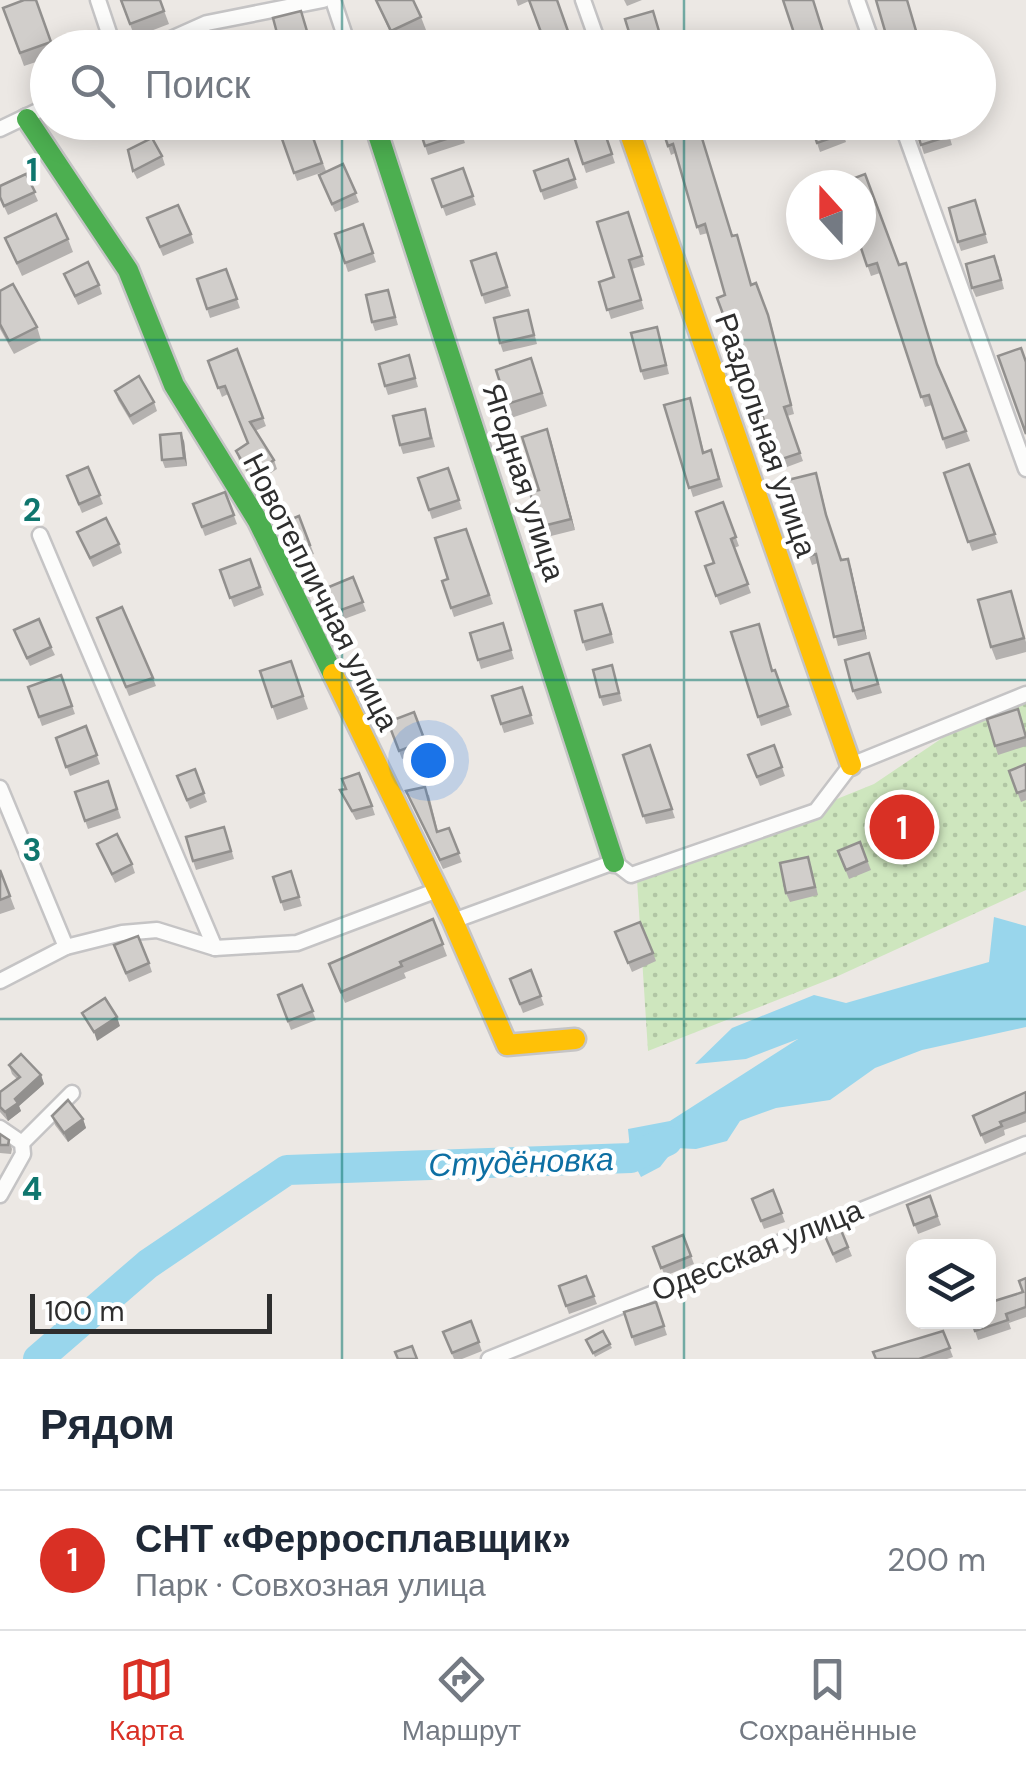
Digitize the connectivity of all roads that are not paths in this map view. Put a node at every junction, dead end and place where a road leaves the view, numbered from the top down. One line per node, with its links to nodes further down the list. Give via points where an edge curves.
1 (98, 0): 6 (street)
2 (323, 0): 7 (street)
3 (333, 0): 8 (street)
4 (583, 0): 9 (street)
5 (857, 0): 10 (street)
6 (108, 30)
7 (191, 30)
8 (343, 30)
9 (594, 30)
10 (868, 30)
11 (30, 117): 12 (street)
12 (27, 119): 13 (street, Новотепличная улица); 14 (street)
13 (30, 123)
14 (0, 129)
15 (41, 140): 25 (street, Новотепличная улица, via 128,270 174,385 258,521)
16 (380, 140): 24 (street, Ягодная улица)
17 (632, 140): 22 (street, Раздольная улица)
18 (907, 140): 19 (street)
19 (1026, 469)
20 (40, 535): 28 (street)
21 (1026, 694): 22 (street)
22 (851, 765): 24 (street, via 816,811 631,875)
23 (0, 788): 27 (street)
24 (614, 862): 26 (street)
25 (435, 891): 26 (street, Новотепличная улица); 28 (street, via 297,943)
26 (452, 920): 30 (street, Новотепличная улица, via 507,1044)
27 (66, 947): 28 (street, via 158,930); 29 (street)
28 (215, 948)
29 (0, 981)
30 (575, 1039)
31 (72, 1093): 33 (street)
32 (0, 1128): 33 (street)
33 (22, 1143): 35 (street, via 23,1154)
34 (1026, 1144): 36 (street, Одесская улица)
35 (0, 1195)
36 (489, 1359)

